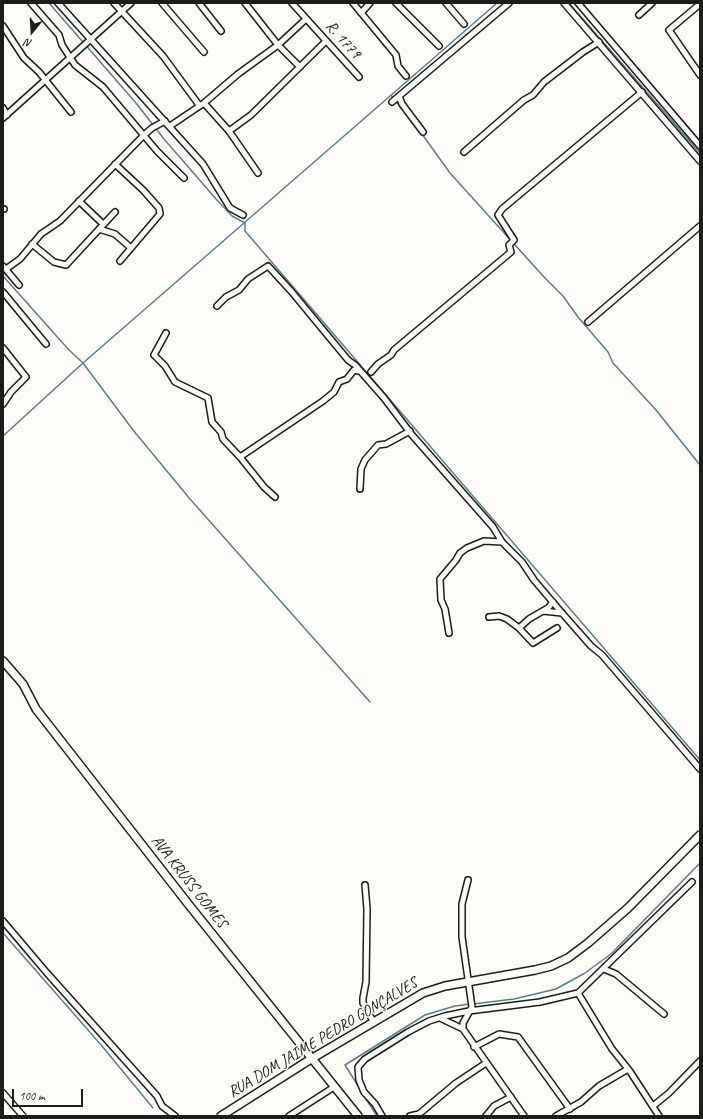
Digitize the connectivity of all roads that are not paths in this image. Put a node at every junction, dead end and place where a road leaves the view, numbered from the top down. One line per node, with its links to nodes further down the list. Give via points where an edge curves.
1 (31, 3): 31 (street, via 59,36)
2 (58, 3): 27 (street)
3 (114, 3): 18 (street)
4 (131, 3): 18 (street)
5 (162, 3): 30 (street)
6 (199, 3): 24 (street)
7 (245, 3): 28 (street)
8 (292, 3): 21 (street, R. 1779)
9 (353, 3): 19 (street)
10 (370, 3): 19 (street)
11 (396, 3): 29 (street)
12 (446, 3): 22 (street)
13 (509, 3): 38 (street)
14 (564, 3): 26 (street)
15 (578, 3): 49 (street)
16 (652, 3): 20 (street)
17 (700, 4): 33 (street, via 670,30)
18 (122, 10): 27 (street); 40 (street)
19 (361, 13): 34 (street, via 396,55 398,66)
20 (639, 15)
21 (306, 19): 25 (street, R. 1779); 28 (street)
22 (464, 24)
23 (3, 26): 36 (street, via 25,59)
24 (221, 31)
25 (326, 41): 32 (street); 35 (street, R. 1779)
26 (599, 42): 37 (street); 50 (street, via 544,82 533,95)
27 (88, 43): 31 (street); 44 (street)
28 (278, 45): 32 (street); 40 (street)
29 (439, 46)
30 (204, 52)
31 (70, 58): 36 (street); 48 (street, via 113,98)
32 (300, 67): 46 (street, via 251,115)
33 (700, 75)
34 (406, 76)
35 (359, 77)
36 (45, 80): 42 (street); 43 (street)
37 (642, 92): 51 (street); 73 (street, via 502,209 498,215 514,240 509,245 511,252)
38 (398, 97): 39 (street); 47 (street)
39 (392, 102)
40 (202, 104): 45 (street); 46 (street)
41 (3, 108): 43 (street)
42 (71, 112)
43 (5, 117)
44 (165, 121): 45 (street); 48 (street)
45 (170, 126): 57 (street, via 209,171 227,204)
46 (229, 131): 53 (street)
47 (423, 132)
48 (144, 135): 52 (street); 54 (street)
49 (700, 146)
50 (464, 152)
51 (700, 161)
52 (115, 164): 55 (street); 62 (street, via 159,208 160,214)
53 (258, 173)
54 (184, 178)
55 (79, 201): 58 (street); 61 (street)
56 (115, 212): 58 (street)
57 (243, 215)
58 (103, 224): 60 (street)
59 (700, 226): 68 (street)
60 (99, 229): 61 (street, via 66,265 54,262); 62 (street, via 115,234)
61 (32, 244): 64 (street, via 20,259)
62 (130, 248): 63 (street)
63 (120, 261)
64 (4, 267): 65 (street)
65 (18, 285)
66 (3, 292): 70 (street)
67 (217, 306): 72 (street, via 239,290 248,279 268,266)
68 (588, 322)
69 (166, 333): 76 (street, via 154,355 175,382 208,398 212,422 221,432 223,439)
70 (46, 344)
71 (3, 348): 74 (street, via 26,377)
72 (359, 371): 75 (street); 76 (street, via 354,370 347,380 339,382 334,392 323,401)
73 (371, 372)
74 (3, 404)
75 (410, 431): 77 (street, via 386,444 378,445 365,460 361,469); 79 (street, via 493,527)
76 (240, 457): 78 (street)
77 (360, 489)
78 (275, 497)
79 (502, 542): 80 (street, via 522,562); 86 (street, via 484,541 467,548 442,576 441,600 445,609)
80 (552, 602): 81 (street); 82 (street)
81 (542, 611): 82 (street); 84 (street)
82 (562, 613): 88 (street, via 602,655)
83 (489, 617): 84 (street, via 503,617)
84 (519, 628): 85 (street, via 532,643)
85 (557, 628)
86 (448, 633)
87 (3, 661): 103 (street, AVA KRUSS GOMES, via 23,684 36,708 112,807)
88 (700, 769)
89 (700, 835): 95 (street, RUA DOM JAIME PEDRO GONÇALVES, via 628,908 568,958 535,970)
90 (468, 880): 95 (street, via 464,892 462,920 462,943)
91 (692, 882): 94 (street)
92 (365, 885): 100 (street, via 366,982 363,998)
93 (3, 921): 114 (street, via 157,1096 162,1106)
94 (604, 969): 96 (street); 98 (street, via 616,974)
95 (468, 982): 97 (street); 100 (street, RUA DOM JAIME PEDRO GONÇALVES, via 422,993)
96 (578, 993): 97 (street, via 509,1008); 106 (street, via 612,1049)
97 (471, 1009): 99 (street); 101 (street, via 463,1023)
98 (664, 1014)
99 (440, 1018): 101 (street); 118 (street, via 386,1045 360,1064 358,1075 363,1091)
100 (373, 1022): 103 (street, RUA DOM JAIME PEDRO GONÇALVES)
101 (463, 1029): 102 (street)
102 (474, 1047): 105 (street); 111 (street, via 499,1034 518,1037)
103 (311, 1059): 107 (street, AVA KRUSS GOMES); 112 (street, RUA DOM JAIME PEDRO GONÇALVES)
104 (700, 1061): 110 (street)
105 (486, 1063): 109 (street); 119 (street, via 451,1086 421,1112)
106 (628, 1069): 110 (street); 111 (street, via 599,1086)
107 (334, 1087): 116 (street); 117 (street, AVA KRUSS GOMES)
108 (4, 1095): 113 (street)
109 (511, 1097): 120 (street, via 494,1106); 121 (street)
110 (653, 1106): 123 (street)
111 (570, 1109): 122 (street)
112 (230, 1114): 115 (street, RUA DOM JAIME PEDRO GONÇALVES)
113 (23, 1116)
114 (174, 1116)
115 (221, 1116)
116 (290, 1116)
117 (358, 1116)
118 (382, 1116)
119 (410, 1116)
120 (486, 1116)
121 (524, 1116)
122 (556, 1116)
123 (659, 1116)

